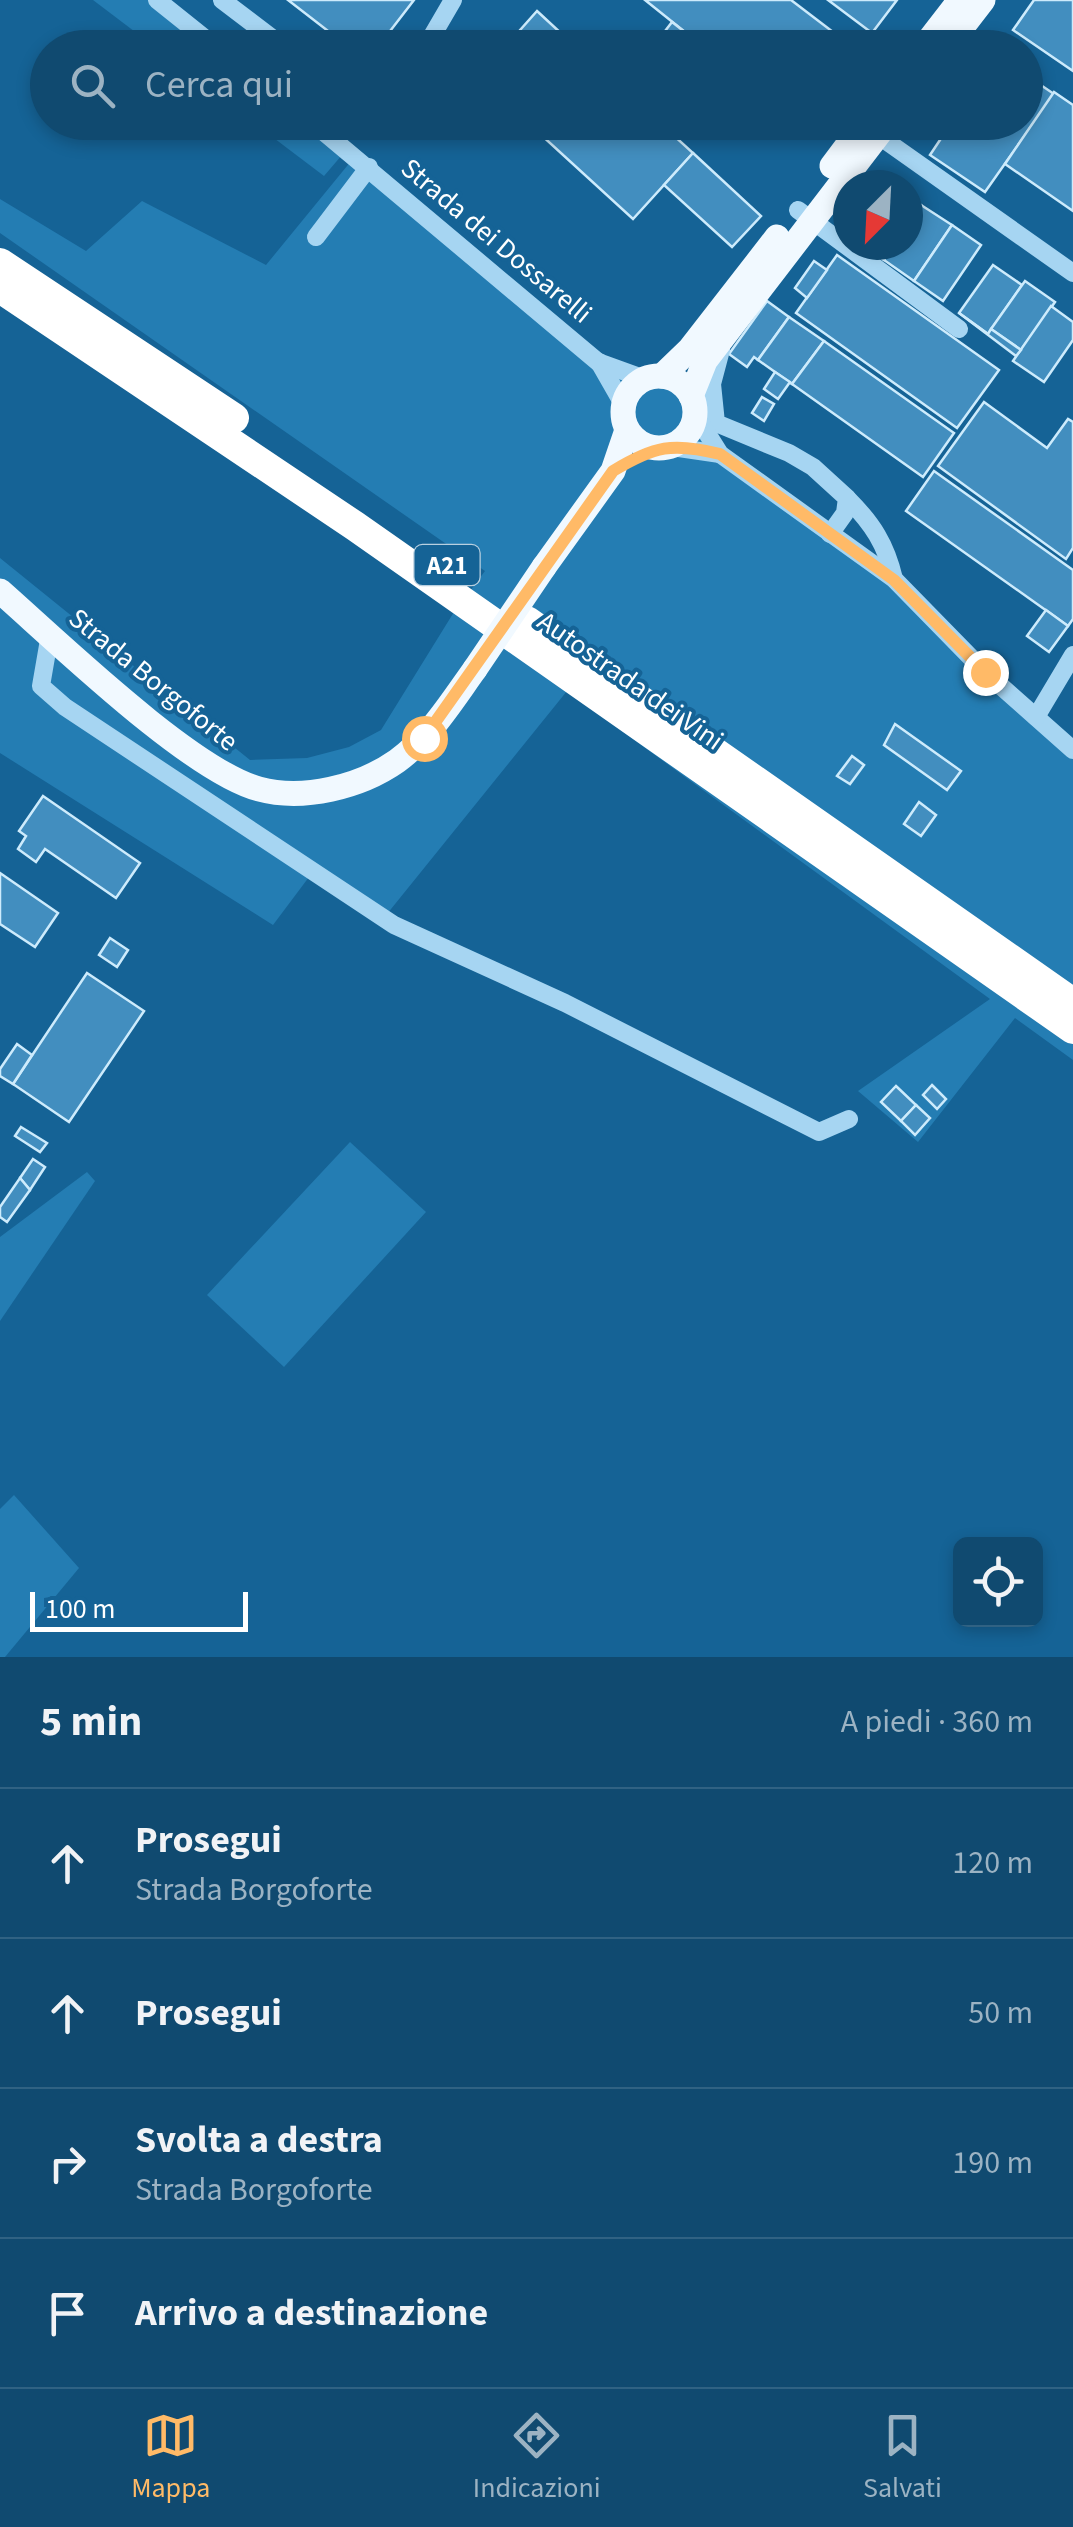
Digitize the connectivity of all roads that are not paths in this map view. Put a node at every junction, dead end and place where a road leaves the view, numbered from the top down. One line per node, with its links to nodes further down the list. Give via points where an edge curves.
1 (156, 0): 6 (street)
2 (222, 0): 7 (street)
3 (453, 0): 8 (street)
4 (960, 0): 9 (main road)
5 (983, 0): 10 (main road)
6 (194, 30)
7 (262, 30)
8 (436, 30)
9 (938, 30)
10 (960, 30)
11 (334, 140): 14 (street, Strada dei Dossarelli)
12 (863, 140): 15 (main road)
13 (893, 140): 19 (street)
14 (368, 167): 16 (street); 23 (street, Strada dei Dossarelli)
15 (804, 215): 21 (street); 22 (main road); 24 (main road, via 690,349)
16 (316, 237)
17 (0, 248): 25 (highway, via 81,300)
18 (0, 263): 25 (highway, Autostrada dei Vini / A21)
19 (1073, 273)
20 (0, 288): 40 (highway, Autostrada dei Vini / A21, via 354,526)
21 (960, 328)
22 (728, 331): 26 (main road, via 705,361); 31 (street, via 712,384 712,415 722,426 814,468)
23 (598, 362): 24 (street, Strada dei Dossarelli); 27 (street, Strada dei Dossarelli)
24 (654, 377): 26 (main road, via 679,382); 27 (main road, via 630,389)
25 (193, 390): 39 (highway, Autostrada dei Vini / A21)
26 (693, 405): 28 (main road, via 689,433); 29 (street)
27 (625, 417): 28 (main road); 30 (main road)
28 (661, 447): 29 (street); 30 (main road)
29 (720, 454): 32 (street)
30 (613, 471): 35 (main road, Strada Borgoforte, bridge, via 424,738 395,763 356,781 308,794 260,790 222,774)
31 (847, 498): 32 (street); 33 (street, via 887,548)
32 (830, 534): 33 (street)
33 (894, 580): 37 (street)
34 (0, 591): 35 (main road, Strada Borgoforte)
35 (50, 634): 41 (street, via 40,686 64,707 394,925 819,1132)
36 (1073, 655): 37 (street)
37 (1036, 717): 38 (street)
38 (1073, 750)
39 (1073, 1003)
40 (1073, 1029)
41 (849, 1119)

